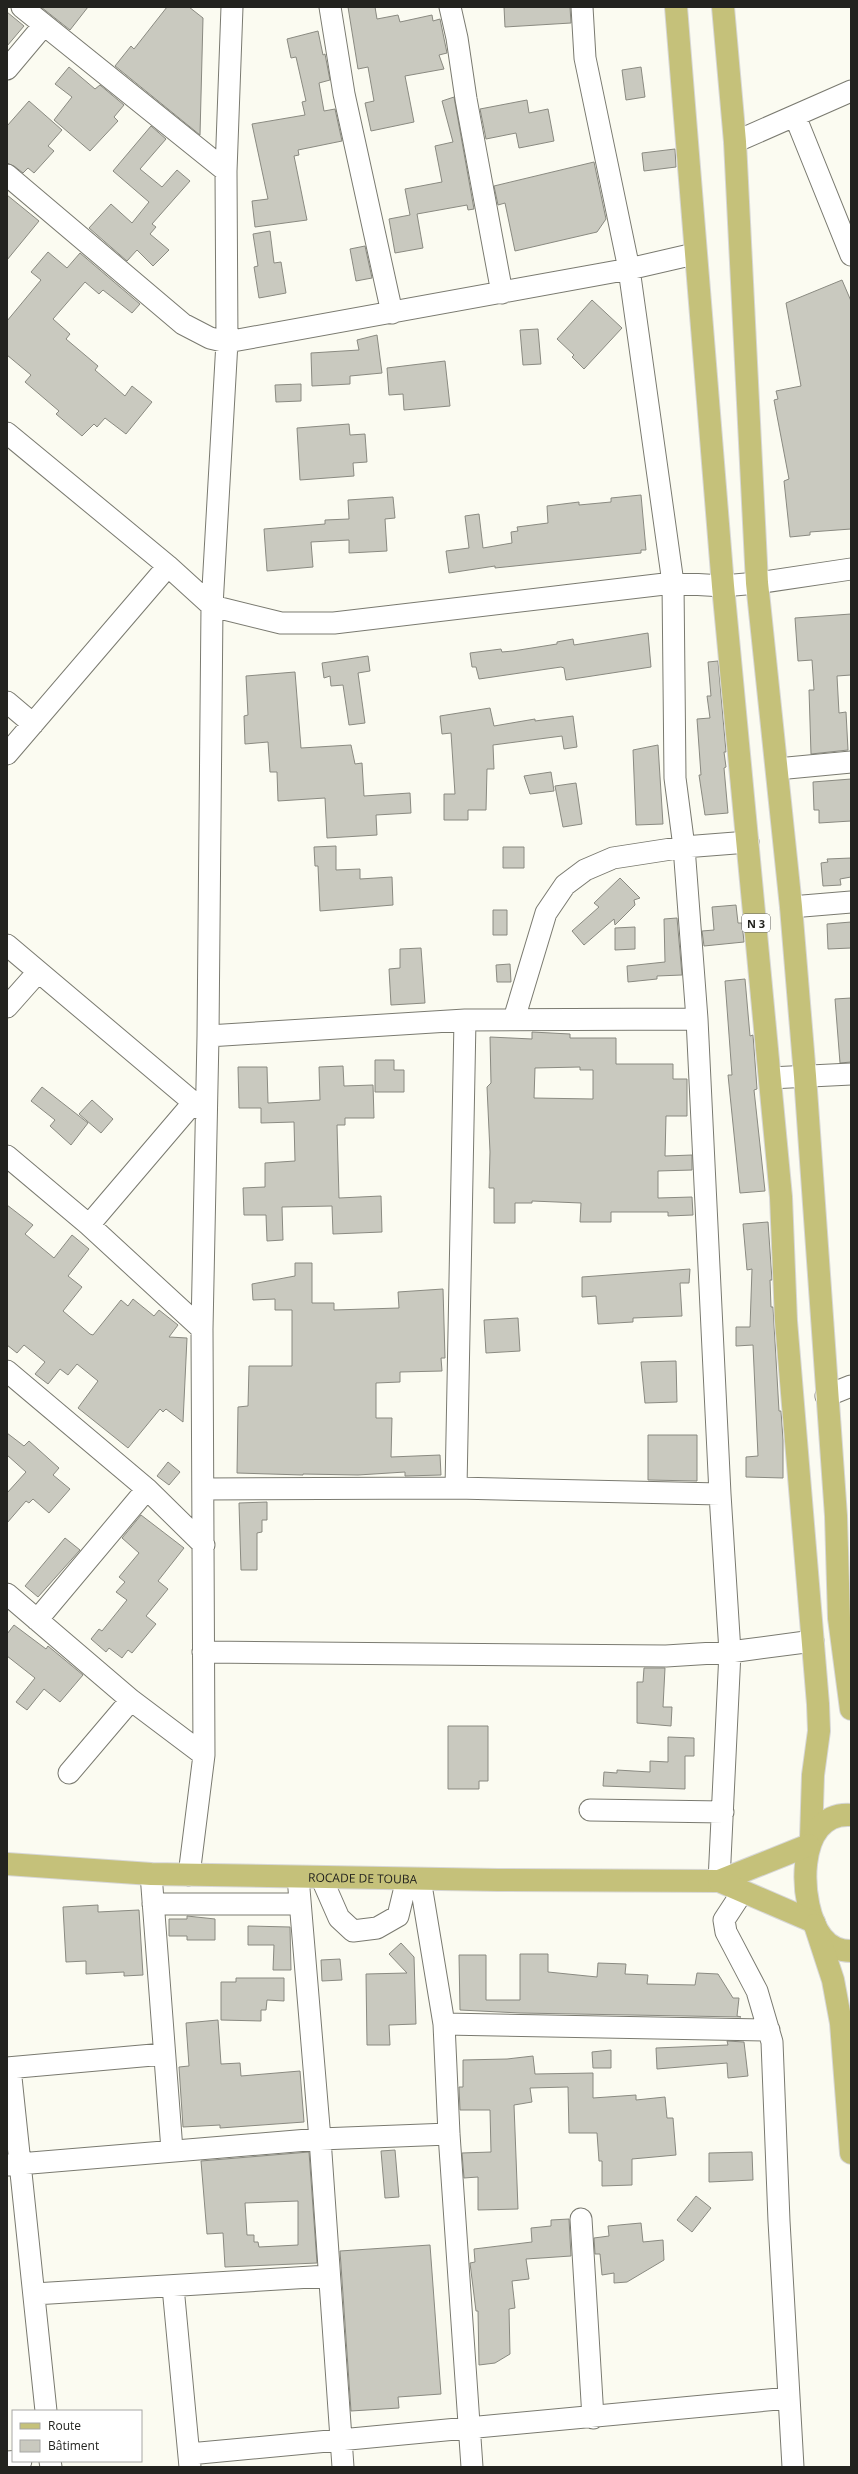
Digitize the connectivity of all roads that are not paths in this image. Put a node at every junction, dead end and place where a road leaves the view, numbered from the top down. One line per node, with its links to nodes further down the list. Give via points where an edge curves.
1 (22, 7): 8 (street)
2 (232, 7): 13 (street)
3 (330, 7): 19 (street, via 344,94)
4 (450, 7): 18 (street, via 458,38 466,99)
5 (582, 7): 17 (street, via 585,58)
6 (676, 7): 15 (main road, N 3, via 690,164)
7 (723, 7): 12 (main road)
8 (44, 25): 9 (street); 13 (street)
9 (7, 69)
10 (851, 91): 11 (street)
11 (795, 116): 12 (street); 16 (street)
12 (735, 142): 25 (main road)
13 (226, 171): 20 (street)
14 (7, 175): 20 (street, via 183,324 210,338)
15 (694, 254): 17 (street); 26 (main road, N 3)
16 (851, 255)
17 (629, 269): 18 (street); 24 (street)
18 (502, 293): 19 (street)
19 (392, 313): 20 (street)
20 (227, 342): 27 (street)
21 (7, 433): 22 (street)
22 (168, 566): 27 (street); 29 (street)
23 (851, 569): 25 (street)
24 (673, 583): 26 (street); 27 (street, via 334,623 280,623); 34 (street, via 675,778)
25 (757, 583): 26 (street); 32 (main road)
26 (723, 586): 33 (main road, N 3)
27 (212, 606): 43 (street)
28 (7, 702): 29 (street)
29 (33, 724): 30 (street)
30 (7, 754)
31 (851, 762): 32 (street)
32 (777, 769): 36 (main road)
33 (748, 842): 34 (street); 46 (main road, N 3)
34 (684, 847): 40 (street, via 613,858 584,870 565,885 546,913); 42 (street)
35 (851, 902): 36 (street)
36 (791, 907): 45 (main road)
37 (7, 945): 38 (street)
38 (38, 972): 39 (street); 47 (street)
39 (7, 1007)
40 (514, 1019): 41 (street); 42 (street)
41 (465, 1020): 43 (street); 54 (street)
42 (697, 1020): 57 (street)
43 (208, 1036): 47 (street)
44 (851, 1074): 45 (street)
45 (805, 1076): 46 (street); 53 (main road)
46 (770, 1078): 62 (main road, N 3, via 781,1197 786,1321)
47 (200, 1108): 49 (street); 50 (street)
48 (7, 1156): 49 (street)
49 (89, 1224): 50 (street)
50 (202, 1329): 56 (street)
51 (7, 1371): 55 (street)
52 (851, 1386): 53 (street)
53 (826, 1396): 60 (main road)
54 (456, 1488): 56 (street); 57 (street)
55 (147, 1489): 58 (street); 61 (street)
56 (204, 1489): 58 (street)
57 (720, 1494): 64 (street)
58 (204, 1545): 63 (street)
59 (7, 1594): 61 (street)
60 (845, 1617): 66 (main road)
61 (37, 1620): 65 (street)
62 (813, 1641): 64 (street); 72 (main road, N 3, via 819,1731 813,1775)
63 (203, 1652): 64 (street, via 666,1656); 67 (street)
64 (730, 1652): 70 (street)
65 (131, 1700): 67 (street); 68 (street)
66 (851, 1709)
67 (204, 1755): 75 (street)
68 (69, 1773)
69 (590, 1810): 70 (street)
70 (723, 1812): 79 (street)
71 (851, 1815): 72 (main road, via 830,1819 816,1831)
72 (810, 1842): 79 (main road, ROCADE DE TOUBA); 83 (main road, via 806,1869 807,1893)
73 (7, 1864): 74 (main road, ROCADE DE TOUBA)
74 (152, 1874): 75 (main road, ROCADE DE TOUBA); 81 (street)
75 (189, 1875): 76 (main road, ROCADE DE TOUBA)
76 (298, 1877): 77 (main road, ROCADE DE TOUBA); 82 (street)
77 (321, 1877): 78 (main road, ROCADE DE TOUBA); 78 (street, via 339,1918 353,1931 377,1928 398,1916)
78 (414, 1879): 79 (main road, ROCADE DE TOUBA); 85 (street)
79 (719, 1881): 80 (main road, ROCADE DE TOUBA)
80 (743, 1891): 83 (main road, ROCADE DE TOUBA); 86 (street, via 724,1920 726,1932 757,1991)
81 (153, 1904): 82 (street); 87 (street)
82 (300, 1904): 90 (street)
83 (814, 1924): 84 (main road, via 829,1944); 92 (main road, via 833,1980 841,2023)
84 (851, 1951)
85 (444, 2024): 86 (street); 89 (street)
86 (769, 2030): 98 (street, via 772,2042)
87 (164, 2054): 88 (street); 91 (street)
88 (9, 2068): 93 (street)
89 (448, 2134): 90 (street); 101 (street)
90 (320, 2140): 91 (street); 95 (street)
91 (172, 2150): 93 (street)
92 (851, 2153)
93 (14, 2164): 97 (street)
94 (581, 2219): 100 (street)
95 (328, 2276): 96 (street); 102 (street)
96 (173, 2287): 97 (street); 103 (street)
97 (34, 2294): 99 (street)
98 (789, 2398): 100 (street); 106 (street)
99 (46, 2410)
100 (593, 2418): 101 (street)
101 (470, 2430): 102 (street); 105 (street)
102 (340, 2440): 103 (street); 104 (street)
103 (189, 2461)
104 (343, 2467)
105 (472, 2467)
106 (793, 2467)

